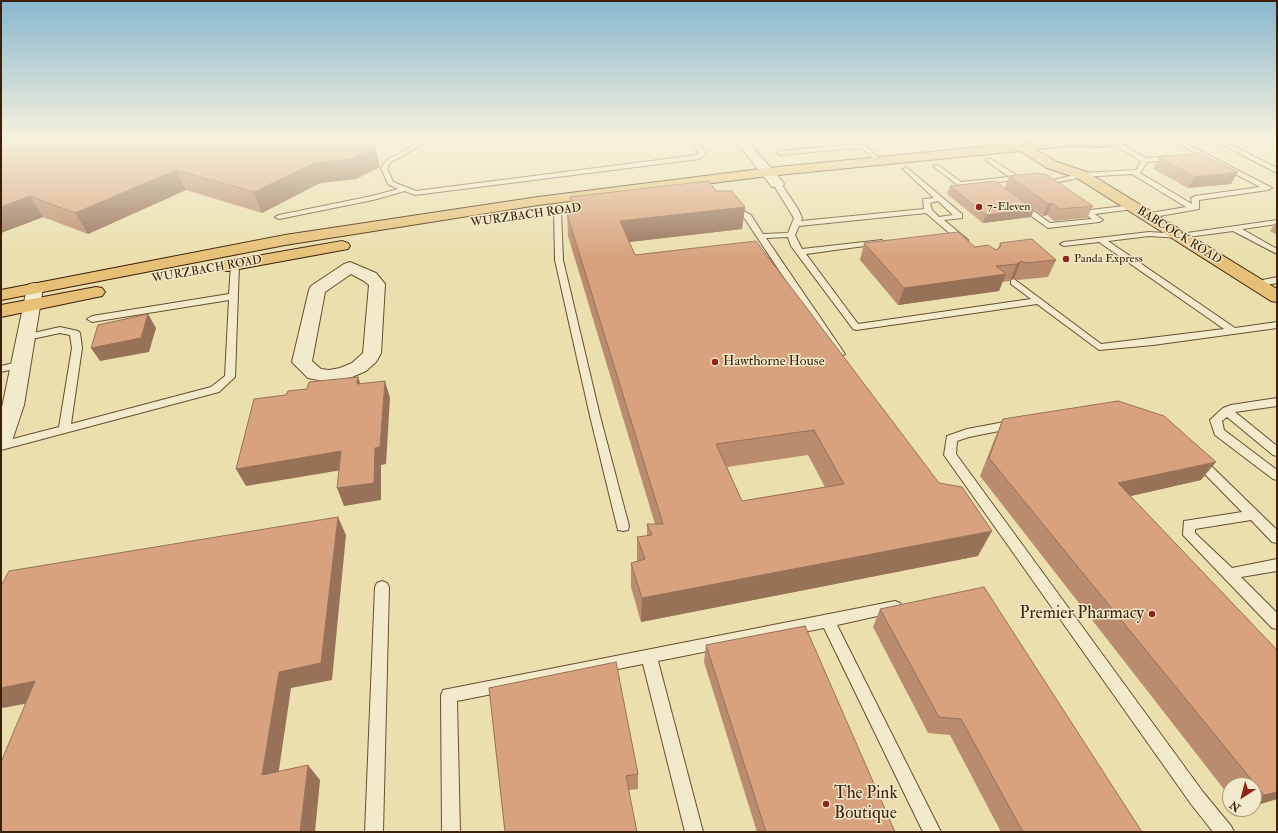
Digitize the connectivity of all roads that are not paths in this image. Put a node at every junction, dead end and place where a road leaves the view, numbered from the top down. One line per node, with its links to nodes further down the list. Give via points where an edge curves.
1 (388, 179): 15 (lane, via 390,183)
2 (526, 179): 17 (lane)
3 (764, 179): 57 (main road, WURZBACH ROAD, via 538,201 285,240)
4 (768, 179): 26 (main road, WURZBACH ROAD)
5 (774, 179): 37 (lane, via 794,209 798,218)
6 (917, 179): 19 (lane)
7 (952, 179): 14 (lane, via 959,184)
8 (1008, 179): 14 (lane)
9 (1020, 179): 10 (lane, via 1043,184)
10 (1065, 179)
11 (1088, 179): 24 (main road, BABCOCK ROAD)
12 (1145, 179): 23 (lane)
13 (1250, 179): 23 (lane, via 1268,188 1195,198 1196,206)
14 (987, 181): 16 (lane)
15 (405, 189): 17 (lane); 18 (lane)
16 (999, 190)
17 (414, 193): 18 (lane, via 381,200)
18 (373, 198): 32 (lane)
19 (940, 199): 27 (lane, via 926,201); 33 (lane, via 959,216)
20 (1071, 200): 30 (lane)
21 (720, 201): 42 (lane, via 748,217)
22 (1031, 204): 29 (lane, via 1017,203)
23 (1192, 207): 31 (lane)
24 (1133, 208): 30 (lane); 31 (main road, BABCOCK ROAD)
25 (1075, 209): 30 (lane)
26 (557, 211): 47 (main road, WURZBACH ROAD); 79 (lane, via 559,260)
27 (928, 211): 33 (lane); 37 (lane)
28 (1042, 212): 29 (lane)
29 (1031, 213): 35 (lane)
30 (1089, 214): 35 (lane, via 1099,220 1048,226)
31 (1148, 216): 43 (main road, BABCOCK ROAD)
32 (279, 217)
33 (938, 219): 39 (lane)
34 (1052, 220): 35 (lane)
35 (1041, 221)
36 (1277, 222): 38 (lane)
37 (796, 224): 40 (lane)
38 (1234, 228): 43 (lane); 50 (lane)
39 (955, 233): 41 (lane); 48 (lane)
40 (791, 234): 42 (lane); 49 (lane)
41 (939, 235)
42 (762, 236): 66 (lane)
43 (1180, 236): 44 (lane, via 1149,234); 55 (main road, BABCOCK ROAD)
44 (1101, 240): 46 (lane); 64 (lane)
45 (885, 242): 49 (lane)
46 (1064, 244)
47 (349, 245): 51 (main road, WURZBACH ROAD); 52 (street)
48 (972, 248)
49 (800, 252): 60 (lane, via 856,326)
50 (1277, 252)
51 (235, 265): 57 (main road, WURZBACH ROAD); 58 (lane)
52 (350, 267): 52 (street, via 317,290 302,362 315,374 329,376 345,373 359,367 372,353 377,284 370,276)
53 (1277, 280): 55 (lane)
54 (1014, 282): 60 (lane)
55 (1256, 284): 59 (main road, BABCOCK ROAD)
56 (1, 295): 57 (main road, WURZBACH ROAD)
57 (34, 296): 61 (main road, WURZBACH ROAD); 65 (street)
58 (234, 296): 62 (lane); 72 (lane, via 230,377 216,390)
59 (1277, 297)
60 (1039, 302): 64 (lane, via 1099,347)
61 (1, 311)
62 (92, 319)
63 (1277, 326): 64 (lane)
64 (1234, 331)
65 (27, 337): 67 (street); 72 (lane, via 60,330 76,333 77,348)
66 (844, 360)
67 (22, 364): 68 (lane); 73 (street, via 14,405)
68 (1, 369)
69 (1277, 402): 70 (lane)
70 (1226, 411): 76 (lane); 77 (lane, via 1216,420 1219,432)
71 (1029, 422): 92 (lane, via 967,433 951,439 950,455 1188,785)
72 (64, 430): 74 (lane)
73 (1, 441)
74 (1, 446)
75 (1188, 450): 78 (lane)
76 (1277, 452)
77 (1277, 476)
78 (1253, 514): 80 (lane); 82 (lane, via 1189,525 1190,535)
79 (623, 526)
80 (1277, 538)
81 (1277, 565): 82 (lane)
82 (1228, 574): 86 (lane)
83 (382, 587): 88 (lane)
84 (913, 604): 85 (lane)
85 (828, 621): 87 (lane); 91 (lane)
86 (1277, 623)
87 (649, 656): 89 (lane, via 449,695); 90 (lane)
88 (374, 832)
89 (451, 832)
90 (694, 832)
91 (932, 832)
92 (1226, 832)

